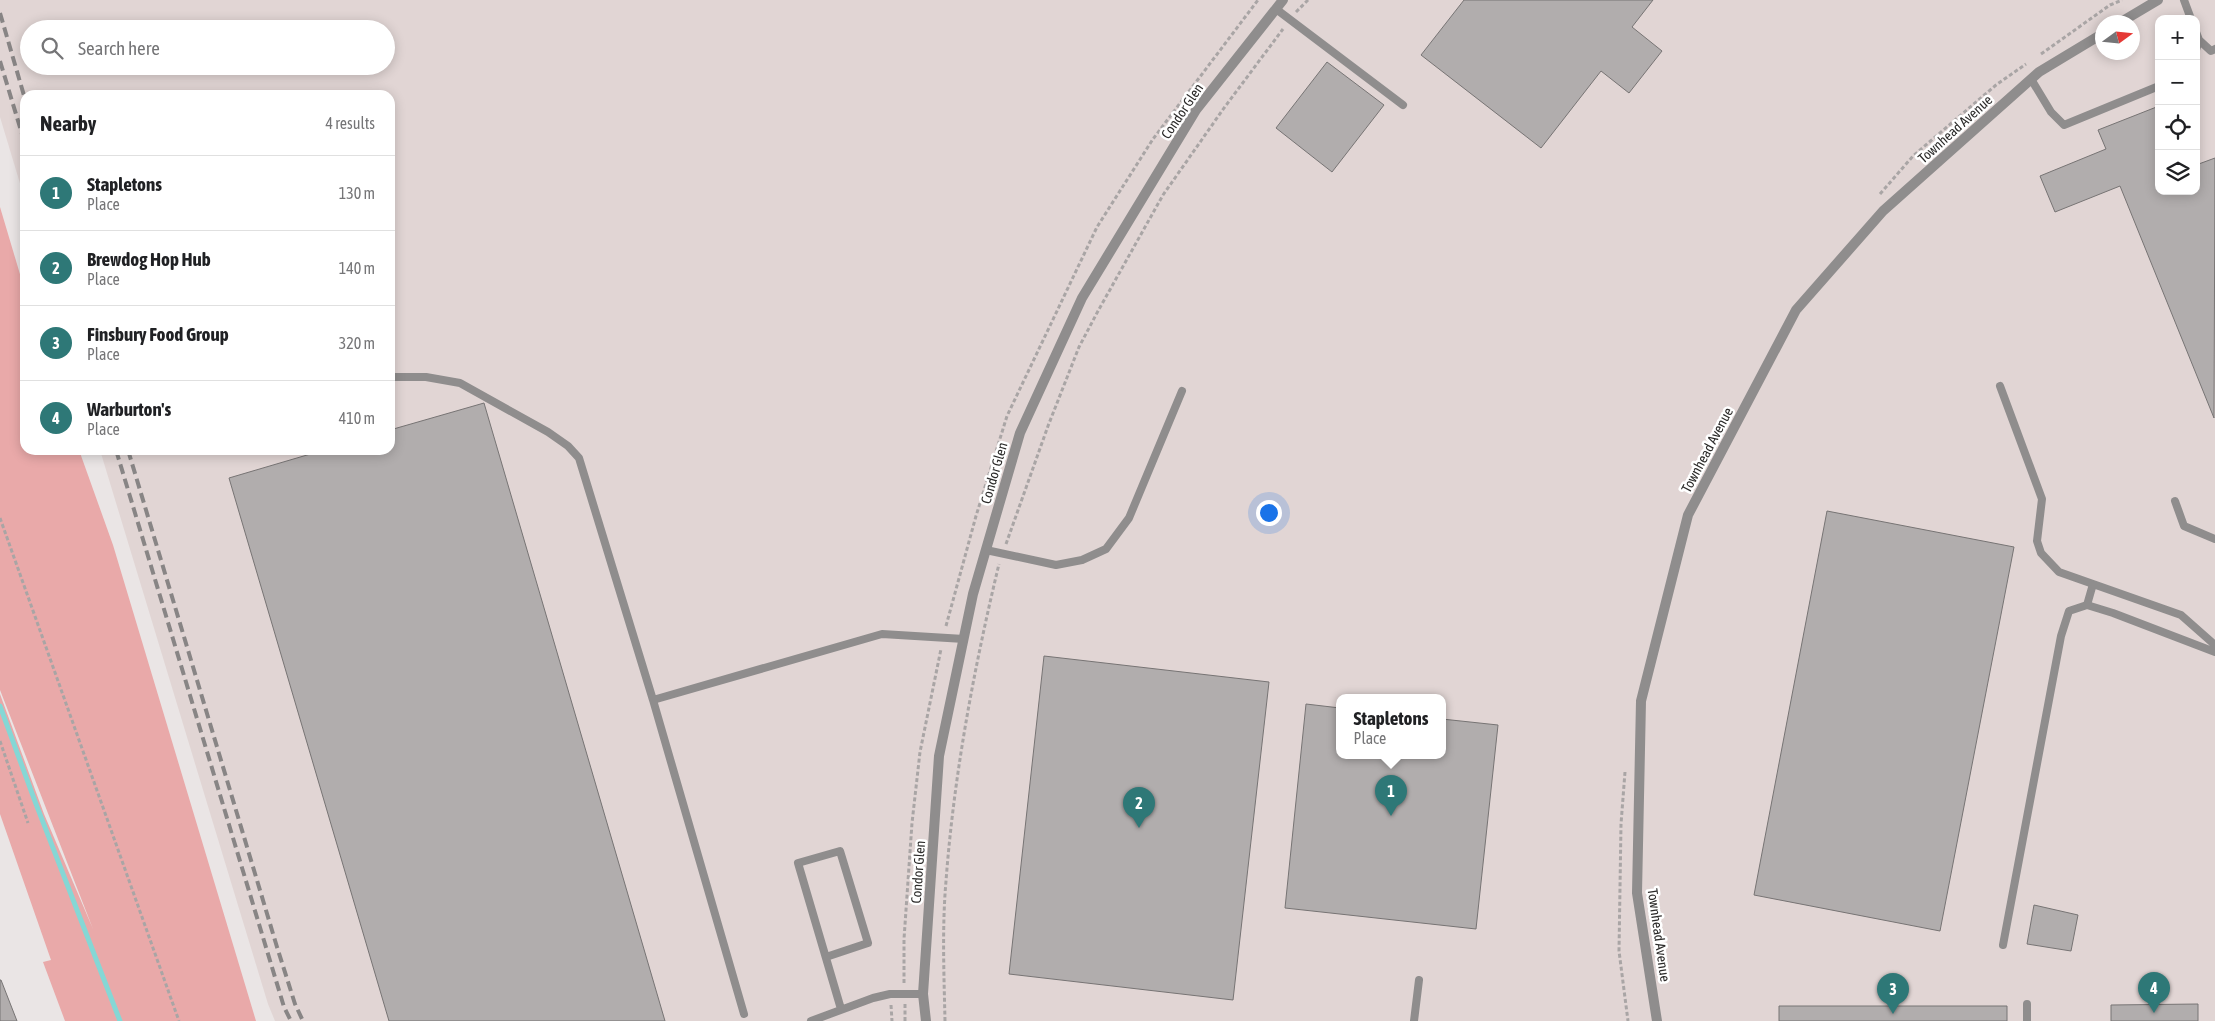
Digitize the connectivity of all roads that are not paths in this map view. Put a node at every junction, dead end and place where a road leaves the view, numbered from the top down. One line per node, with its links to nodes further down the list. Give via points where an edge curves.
1 (1283, 0): 4 (street, Condor Glen)
2 (2158, 0): 5 (street)
3 (2184, 0): 6 (lane)
4 (1276, 9): 12 (lane); 18 (street, Condor Glen, via 1196,110 1082,298 1020,433)
5 (2133, 15)
6 (2190, 15)
7 (2095, 38): 10 (street, Townhead Avenue)
8 (2200, 38): 9 (lane, via 2211,51)
9 (2215, 49)
10 (2031, 80): 11 (lane, via 2051,112 2064,125); 35 (street, Townhead Avenue, via 1883,211 1796,310 1688,515 1641,701 1637,893)
11 (2155, 88)
12 (1403, 105)
13 (395, 377): 24 (lane, via 426,377 460,383 548,432 579,458)
14 (2000, 386): 19 (lane, via 2042,499 2037,541 2041,552 2059,572)
15 (1182, 391): 18 (lane, via 1129,518 1106,549 1082,560 1056,565)
16 (2175, 501): 17 (lane, via 2184,526)
17 (2215, 539)
18 (986, 550): 21 (street, Condor Glen)
19 (2093, 584): 20 (lane); 22 (lane, via 2181,615)
20 (2087, 605): 23 (lane); 25 (lane, via 2069,611 2061,636)
21 (964, 639): 24 (lane, via 882,634); 28 (street, Condor Glen, via 939,756)
22 (2215, 646)
23 (2215, 652)
24 (653, 700): 31 (lane)
25 (2003, 945)
26 (826, 957): 26 (lane, via 868,943 840,852 798,863); 30 (lane)
27 (1419, 980): 34 (lane)
28 (923, 994): 30 (lane, via 890,994); 33 (street, Condor Glen)
29 (2027, 1004): 36 (lane)
30 (841, 1009): 32 (lane)
31 (744, 1014)
32 (811, 1021)
33 (926, 1021)
34 (1414, 1021)
35 (1657, 1021)
36 (2027, 1021)

